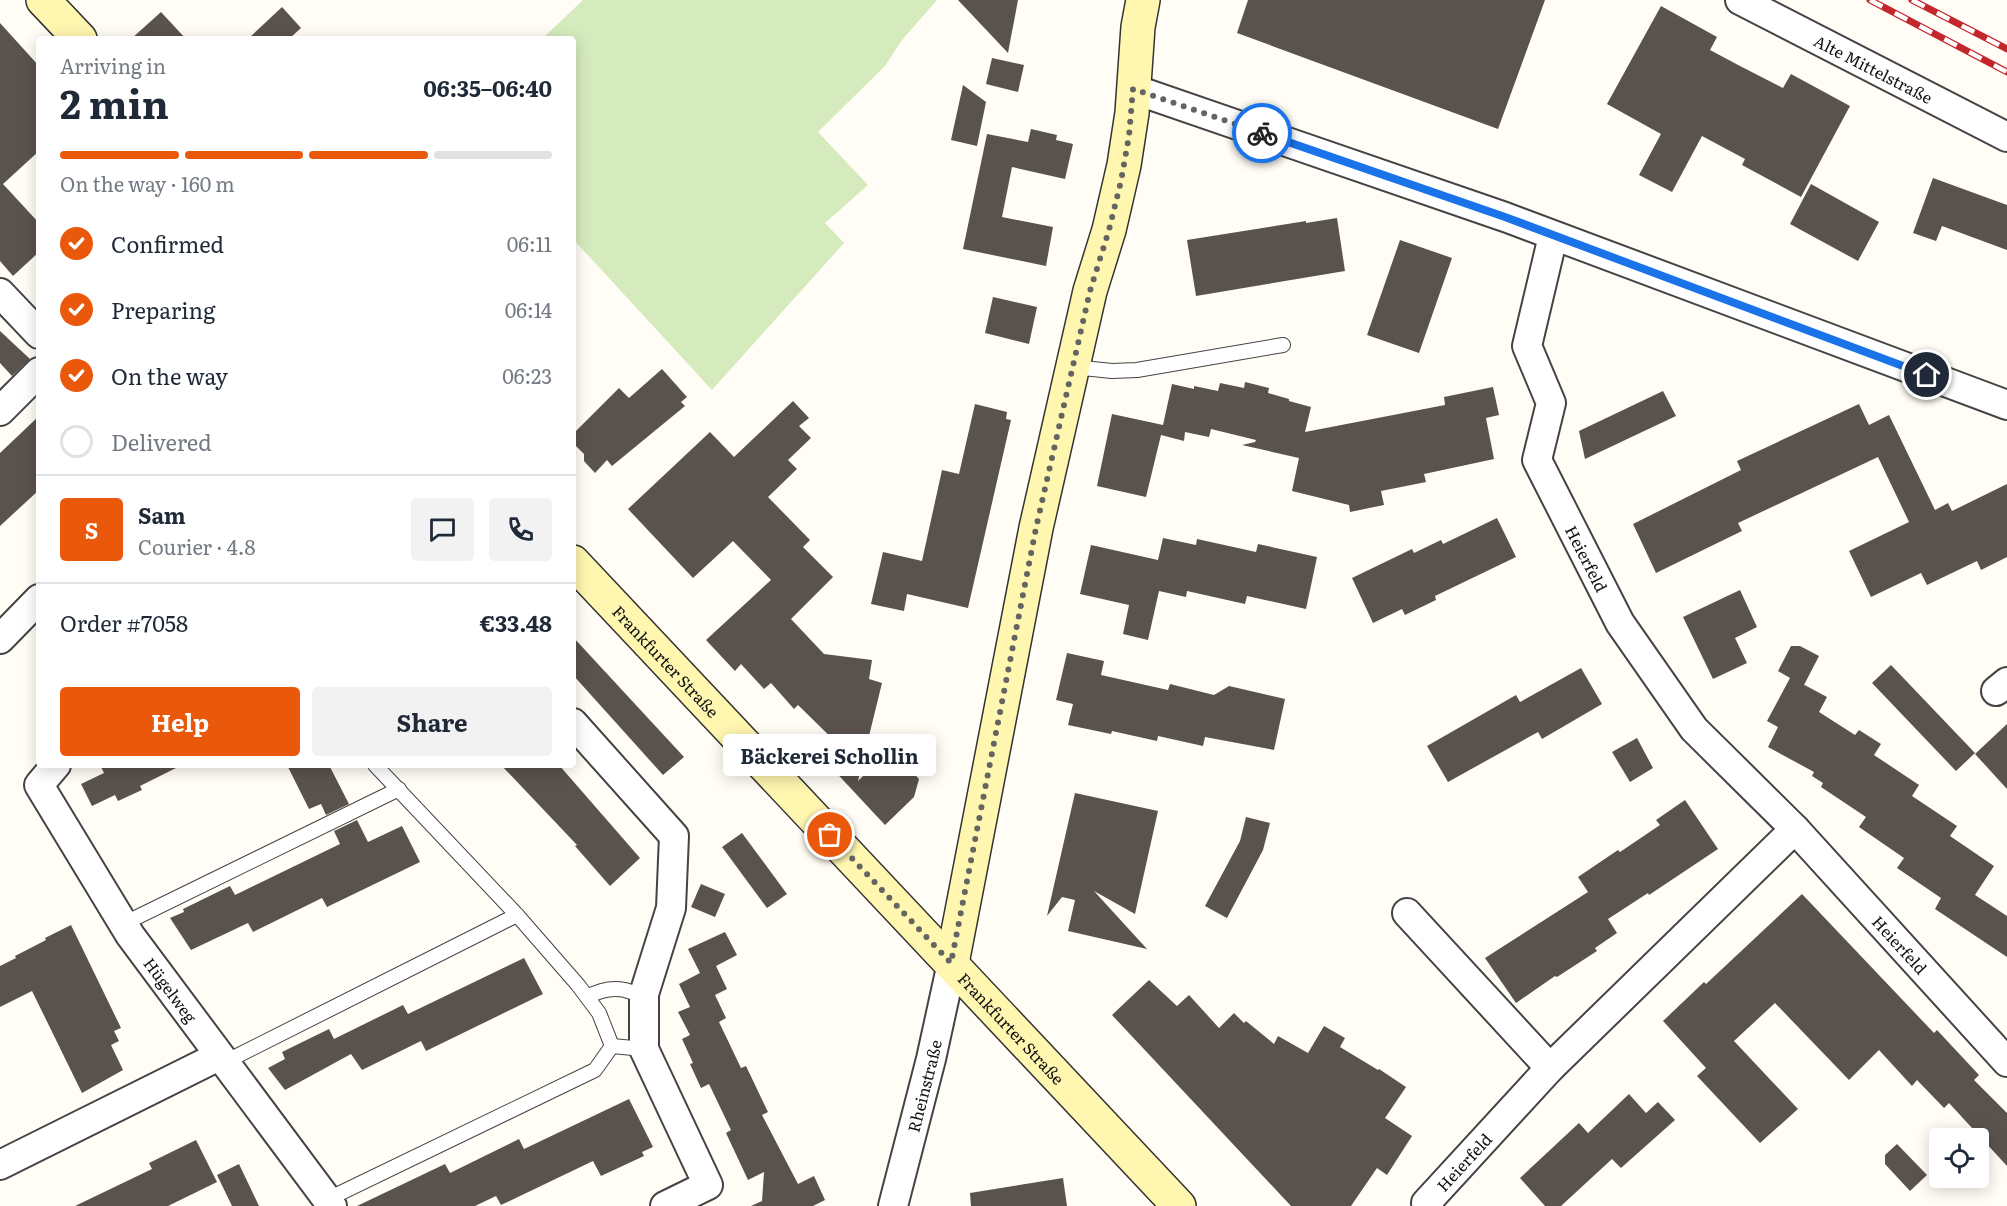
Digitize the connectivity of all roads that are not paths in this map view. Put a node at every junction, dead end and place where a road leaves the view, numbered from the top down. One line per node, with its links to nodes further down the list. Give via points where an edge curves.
1 (43, 0): 4 (street)
2 (1143, 0): 5 (street)
3 (1740, 0): 6 (street, Alte Mittelstraße)
4 (77, 36)
5 (1133, 89): 7 (street); 11 (street, via 1117,197)
6 (2007, 137)
7 (1553, 236): 13 (street); 22 (street, Heierfeld, via 1527,346 1551,403 1537,460 1620,623 1694,729)
8 (0, 293): 9 (street)
9 (36, 331)
10 (1282, 345): 11 (lane, via 1137,370)
11 (1073, 367): 26 (street, via 1036,528)
12 (36, 375): 14 (street)
13 (2007, 405)
14 (0, 411)
15 (576, 565): 26 (street, Frankfurter Straße)
16 (36, 602): 17 (street)
17 (0, 639)
18 (576, 726): 27 (street, via 674,836 670,908)
19 (53, 768): 25 (street, Hügelweg, via 39,785)
20 (378, 768): 21 (lane)
21 (399, 789): 24 (lane); 25 (lane)
22 (1795, 829): 32 (street, Heierfeld); 33 (street, Heierfeld)
23 (1407, 914): 33 (street)
24 (518, 915): 28 (lane); 31 (lane)
25 (123, 924): 31 (street, Hügelweg)
26 (951, 963): 38 (street, Rheinstraße); 39 (street, Frankfurter Straße)
27 (644, 994): 28 (lane, via 613,990); 30 (street)
28 (587, 997): 29 (lane, via 599,1013)
29 (612, 1046): 30 (lane); 35 (lane, via 595,1070)
30 (644, 1049): 37 (street, via 708,1185)
31 (221, 1059): 34 (street); 35 (street, Hügelweg)
32 (2007, 1062)
33 (1550, 1068): 36 (street, Heierfeld)
34 (0, 1165)
35 (329, 1203)
36 (1428, 1205)
37 (665, 1206)
38 (893, 1206)
39 (1179, 1206)

